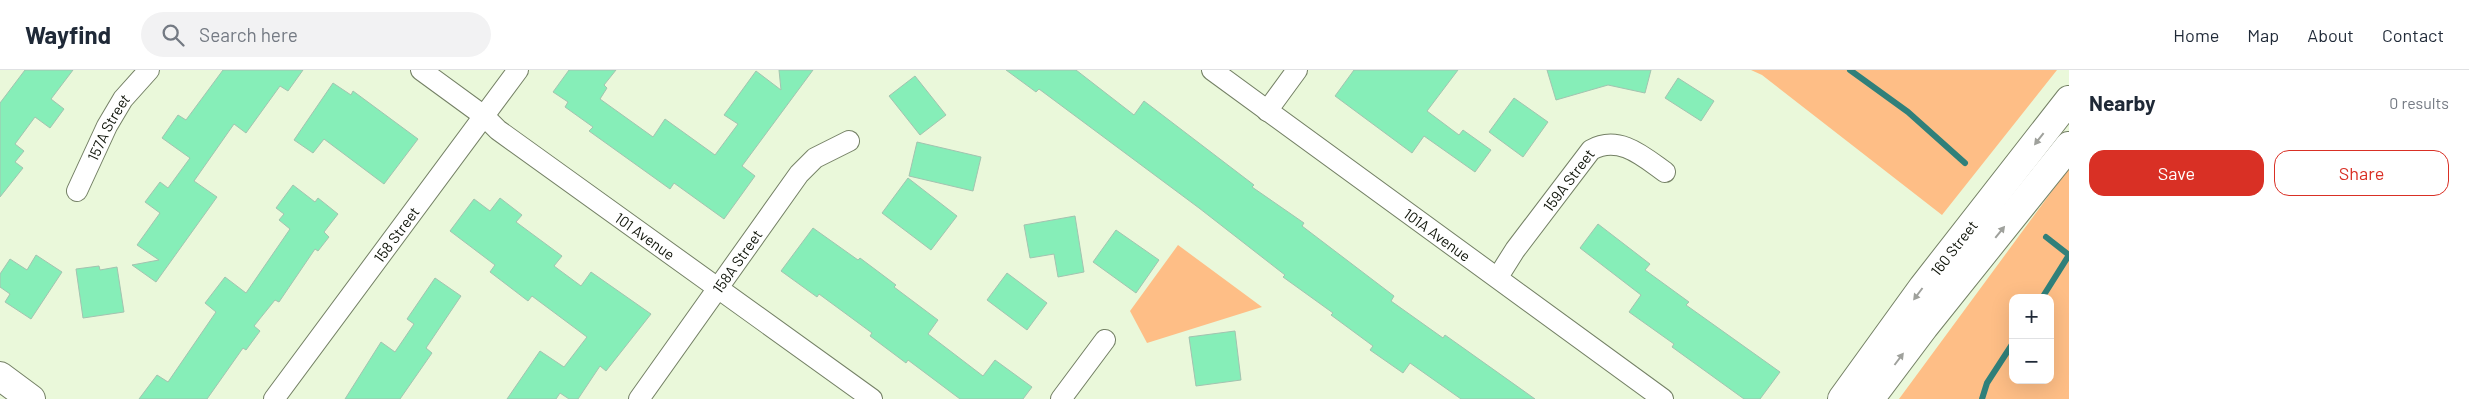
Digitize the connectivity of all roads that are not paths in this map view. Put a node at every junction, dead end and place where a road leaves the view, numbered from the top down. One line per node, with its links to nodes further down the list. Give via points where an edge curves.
1 (149, 70): 12 (street, 157A Street, via 123,99 103,132)
2 (421, 70): 8 (street, 101 Avenue)
3 (518, 70): 8 (street, 158 Street)
4 (1212, 70): 7 (street, 101A Avenue)
5 (1297, 70): 7 (street)
6 (2069, 100): 23 (main road, 160 Street, one-way to 23, via 1923,287)
7 (1267, 111): 13 (street, 101A Avenue)
8 (484, 116): 14 (street, 101 Avenue, via 498,130); 18 (street, 158 Street)
9 (849, 142): 14 (street, 158A Street, via 815,158 799,174)
10 (2069, 146): 24 (main road, 160 Street, one-way to 10, via 1924,326)
11 (1664, 172): 13 (street, 159A Street, via 1634,150 1598,146 1533,226)
12 (77, 191)
13 (1498, 277): 22 (street, 101A Avenue)
14 (719, 288): 19 (street, 158A Street); 20 (street, 101 Avenue)
15 (1105, 340): 21 (street)
16 (0, 376): 17 (main road)
17 (32, 399)
18 (274, 399)
19 (639, 399)
20 (872, 399)
21 (1061, 399)
22 (1664, 399)
23 (1842, 399)
24 (1870, 399)

